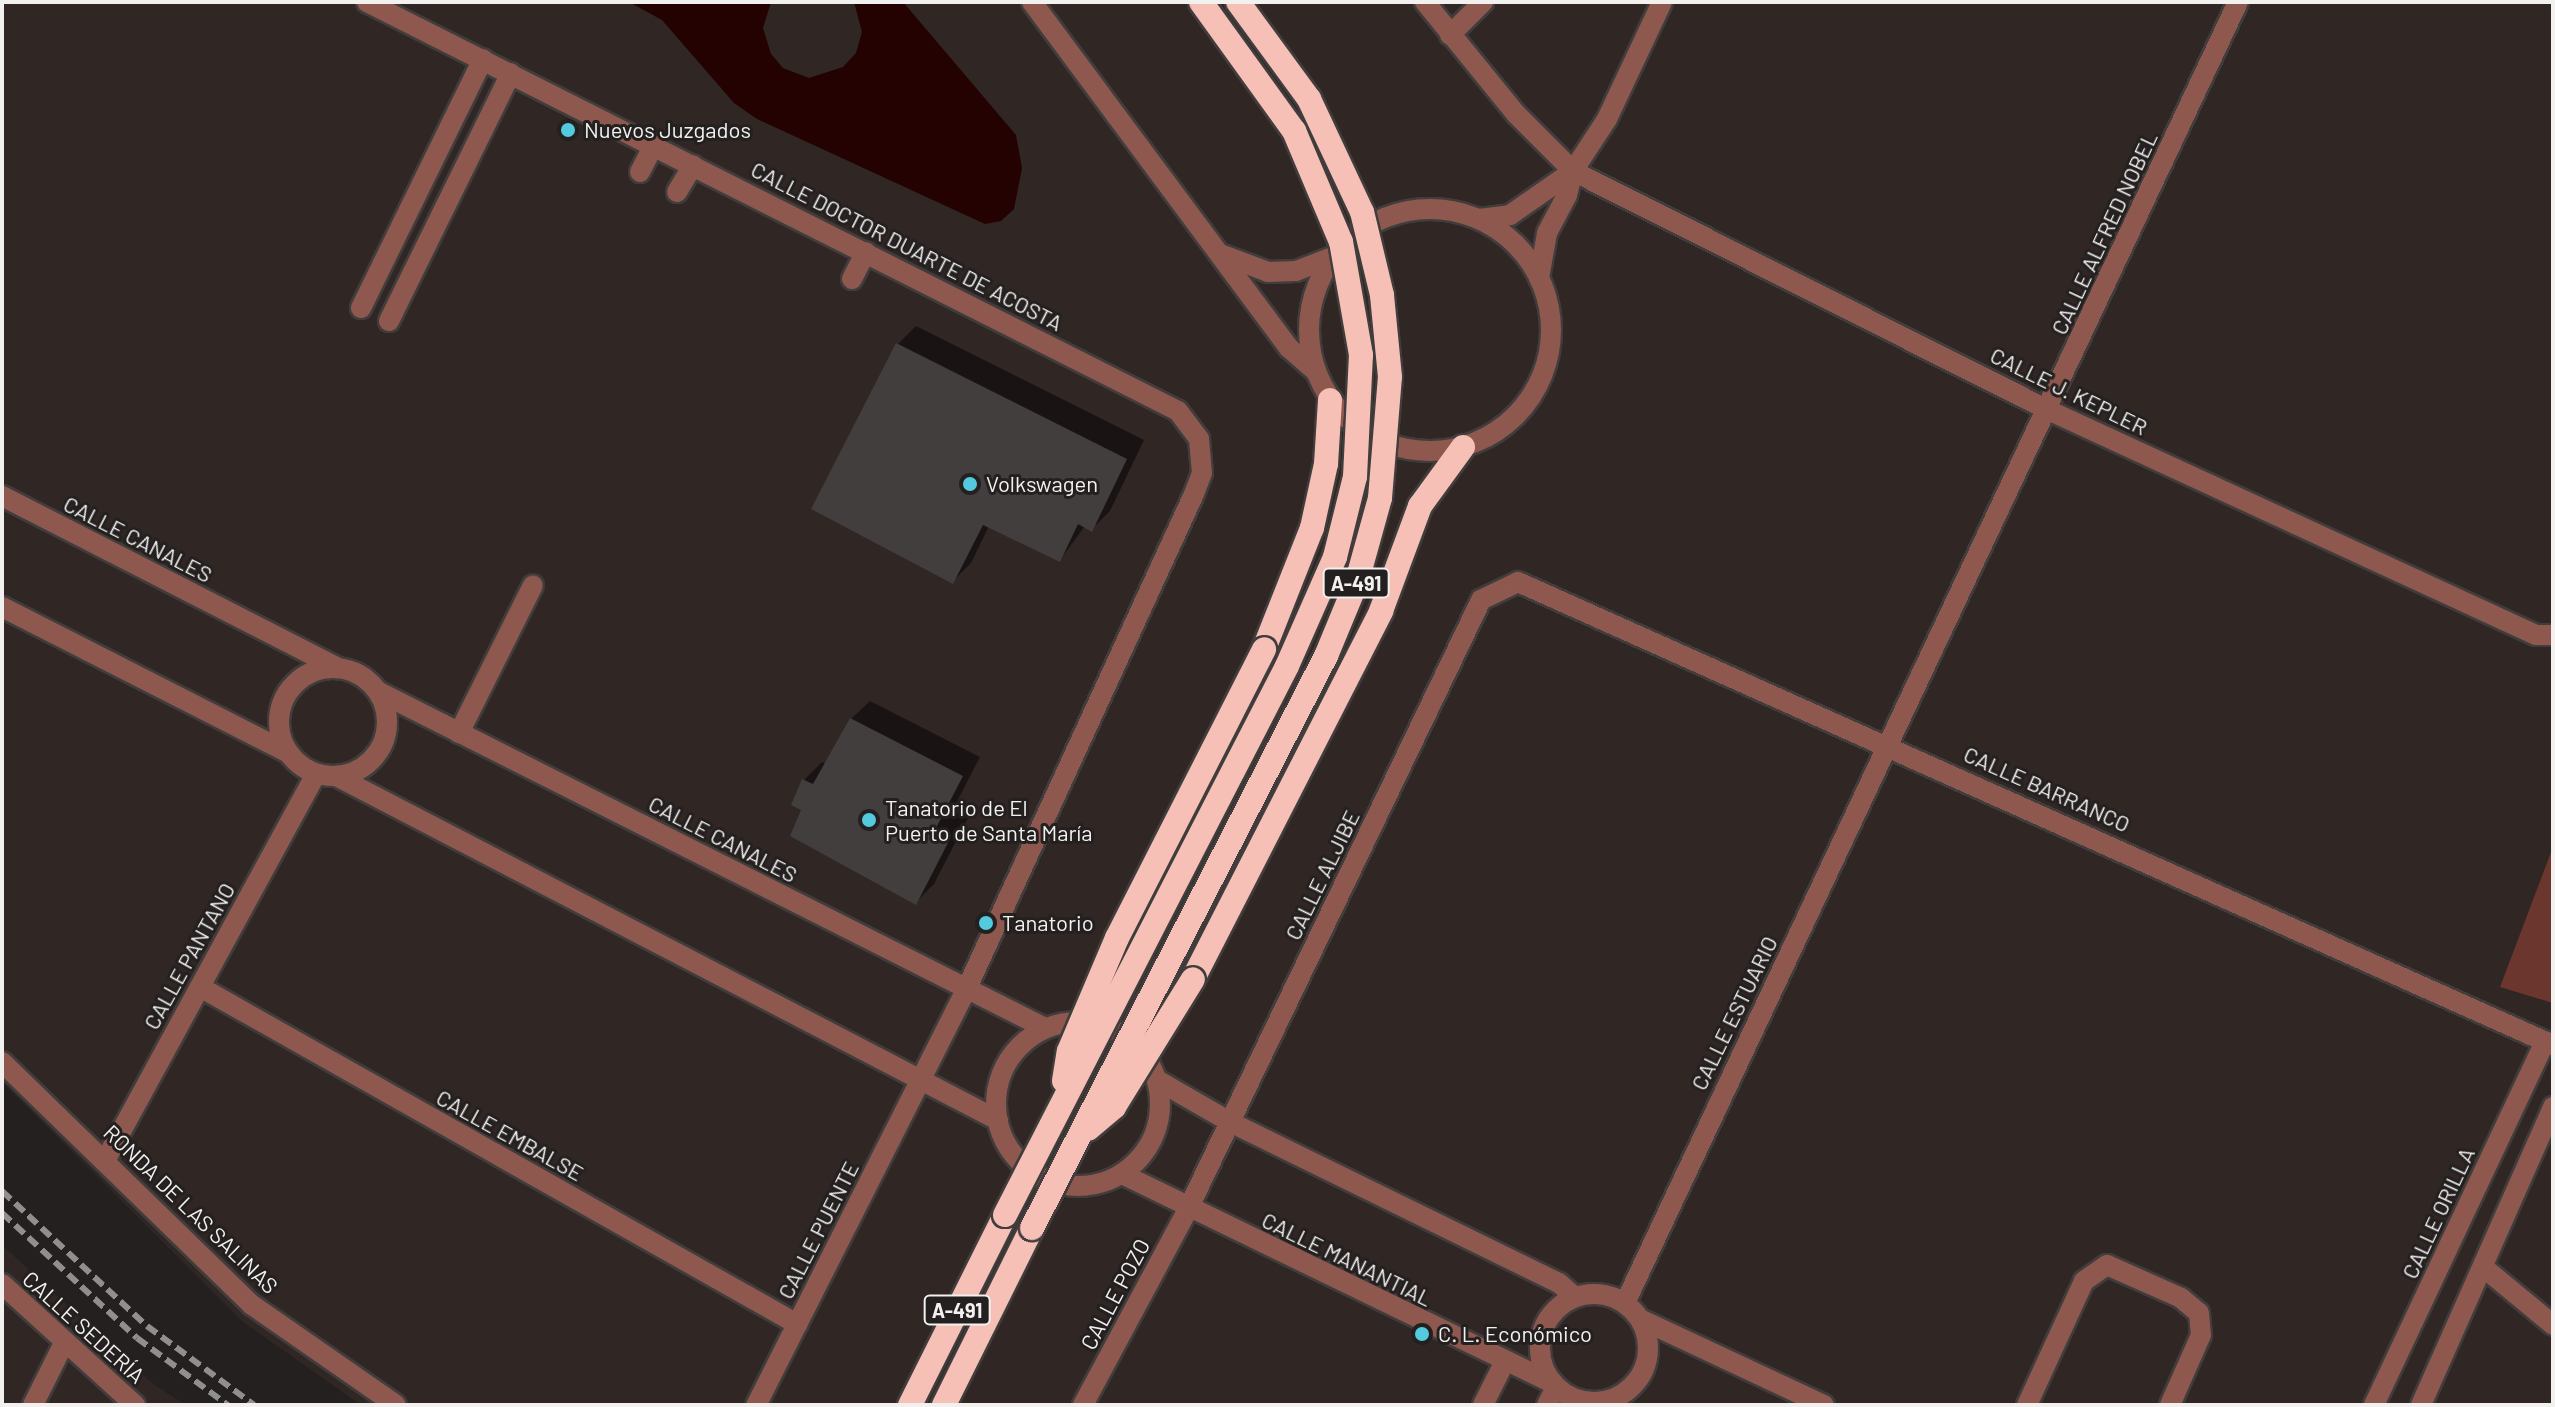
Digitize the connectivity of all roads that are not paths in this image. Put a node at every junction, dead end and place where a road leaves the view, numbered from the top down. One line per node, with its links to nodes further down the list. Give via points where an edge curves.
1 (367, 2): 10 (street, CALLE DOCTOR DUARTE DE ACOSTA)
2 (1032, 2): 19 (street)
3 (1201, 2): 48 (highway, A-491, bridge, via 1274,96 1328,202 1350,280 1361,355 1356,464 1348,516 1314,609)
4 (1238, 2): 52 (highway, A-491, bridge, via 1309,99 1362,212 1382,295 1390,377 1380,498 1362,567 1326,656)
5 (1425, 2): 9 (street)
6 (1483, 2): 9 (street)
7 (1662, 2): 14 (street, via 1607,119)
8 (2238, 2): 27 (street, CALLE ALFRED NOBEL)
9 (1450, 35): 14 (street)
10 (483, 59): 11 (street, CALLE DOCTOR DUARTE DE ACOSTA); 23 (street)
11 (511, 73): 12 (street, CALLE DOCTOR DUARTE DE ACOSTA); 24 (street)
12 (654, 145): 13 (street, CALLE DOCTOR DUARTE DE ACOSTA); 15 (street)
13 (693, 165): 16 (street); 18 (street, CALLE DOCTOR DUARTE DE ACOSTA)
14 (1573, 171): 17 (street, via 1510,215); 21 (street, via 1547,233); 27 (street, CALLE J. KEPLER)
15 (640, 172)
16 (677, 192)
17 (1479, 219): 20 (street, via 1455,210 1420,208 1386,215 1356,232); 21 (street, via 1515,243)
18 (866, 252): 22 (street); 28 (street, CALLE DOCTOR DUARTE DE ACOSTA, via 1178,411)
19 (1223, 255): 20 (street, via 1268,272 1296,271); 25 (street, via 1289,348)
20 (1332, 257): 25 (street, via 1309,312)
21 (1539, 278): 29 (street, via 1551,318 1543,373 1512,420)
22 (852, 279)
23 (361, 308)
24 (389, 321)
25 (1315, 371): 26 (street)
26 (1330, 400): 29 (street, via 1357,427 1389,445 1426,452); 48 (highway, bridge, via 1326,464 1312,528 1264,649 1117,938 1069,1051)
27 (2048, 410): 34 (street, CALLE J. KEPLER, via 2536,635); 38 (street, CALLE ALFRED NOBEL)
28 (1199, 439): 42 (street, CALLE PUENTE, via 1202,473 1194,494)
29 (1463, 447): 52 (highway, bridge, via 1420,506 1381,611 1335,708 1193,979 1114,1107)
30 (2, 496): 35 (street, CALLE CANALES)
31 (1518, 582): 38 (street, CALLE BARRANCO); 51 (street, CALLE ALJIBE, via 1481,600)
32 (533, 585): 37 (street)
33 (2, 607): 39 (street)
34 (2553, 635)
35 (338, 668): 36 (street, via 364,676); 39 (street, via 314,671 287,693 279,720)
36 (379, 692): 37 (street, CALLE CANALES); 40 (street, via 387,714 380,750 359,770)
37 (459, 733): 42 (street, CALLE CANALES)
38 (1890, 744): 44 (street, CALLE BARRANCO); 59 (street, CALLE ESTUARIO)
39 (289, 753): 40 (street)
40 (326, 775): 41 (street, CALLE PANTANO); 46 (street)
41 (200, 987): 53 (street, CALLE PANTANO); 61 (street, CALLE EMBALSE)
42 (967, 988): 43 (street, CALLE CANALES); 46 (street, CALLE PUENTE)
43 (1045, 1028): 47 (street, via 1067,1022 1113,1029 1132,1041); 50 (street, via 1011,1056 996,1098)
44 (2549, 1043): 78 (street, CALLE ORILLA)
45 (2, 1062): 53 (street, RONDA DE LAS SALINAS)
46 (924, 1078): 50 (street); 61 (street, CALLE PUENTE)
47 (1157, 1080): 51 (street); 54 (street, via 1158,1123 1151,1143)
48 (1060, 1103): 71 (highway, A-491, bridge)
49 (2553, 1107): 56 (street)
50 (998, 1120): 54 (street, via 1018,1159 1056,1183 1101,1183)
51 (1230, 1122): 55 (street, CALLE ALJIBE); 58 (street, via 1559,1283)
52 (1077, 1139): 72 (highway, A-491, bridge)
53 (105, 1161): 69 (street, RONDA DE LAS SALINAS, via 252,1305)
54 (1122, 1174): 55 (street, CALLE MANANTIAL)
55 (1189, 1207): 64 (street, CALLE MANANTIAL); 73 (street, CALLE POZO)
56 (2483, 1267): 62 (street); 79 (street)
57 (2, 1284): 63 (street, CALLE SEDERÍA)
58 (1575, 1297): 59 (street, via 1601,1294); 65 (street, via 1554,1311 1542,1334 1541,1360)
59 (1625, 1303): 60 (street)
60 (1640, 1319): 66 (street, via 1649,1349 1638,1380 1613,1399); 75 (street)
61 (797, 1324): 70 (street, CALLE PUENTE)
62 (2553, 1325)
63 (64, 1343): 67 (street); 68 (street, CALLE SEDERÍA)
64 (1504, 1363): 65 (street, CALLE MANANTIAL); 74 (street)
65 (1552, 1392): 66 (street)
66 (1596, 1404)
67 (33, 1405)
68 (135, 1405)
69 (396, 1405)
70 (756, 1405)
71 (910, 1405)
72 (944, 1405)
73 (1083, 1405)
74 (1483, 1405)
75 (1824, 1405)
76 (2027, 1405): 77 (street, via 2084,1281 2107,1265 2181,1298 2199,1313 2201,1335)
77 (2170, 1405)
78 (2374, 1405)
79 (2421, 1405)

